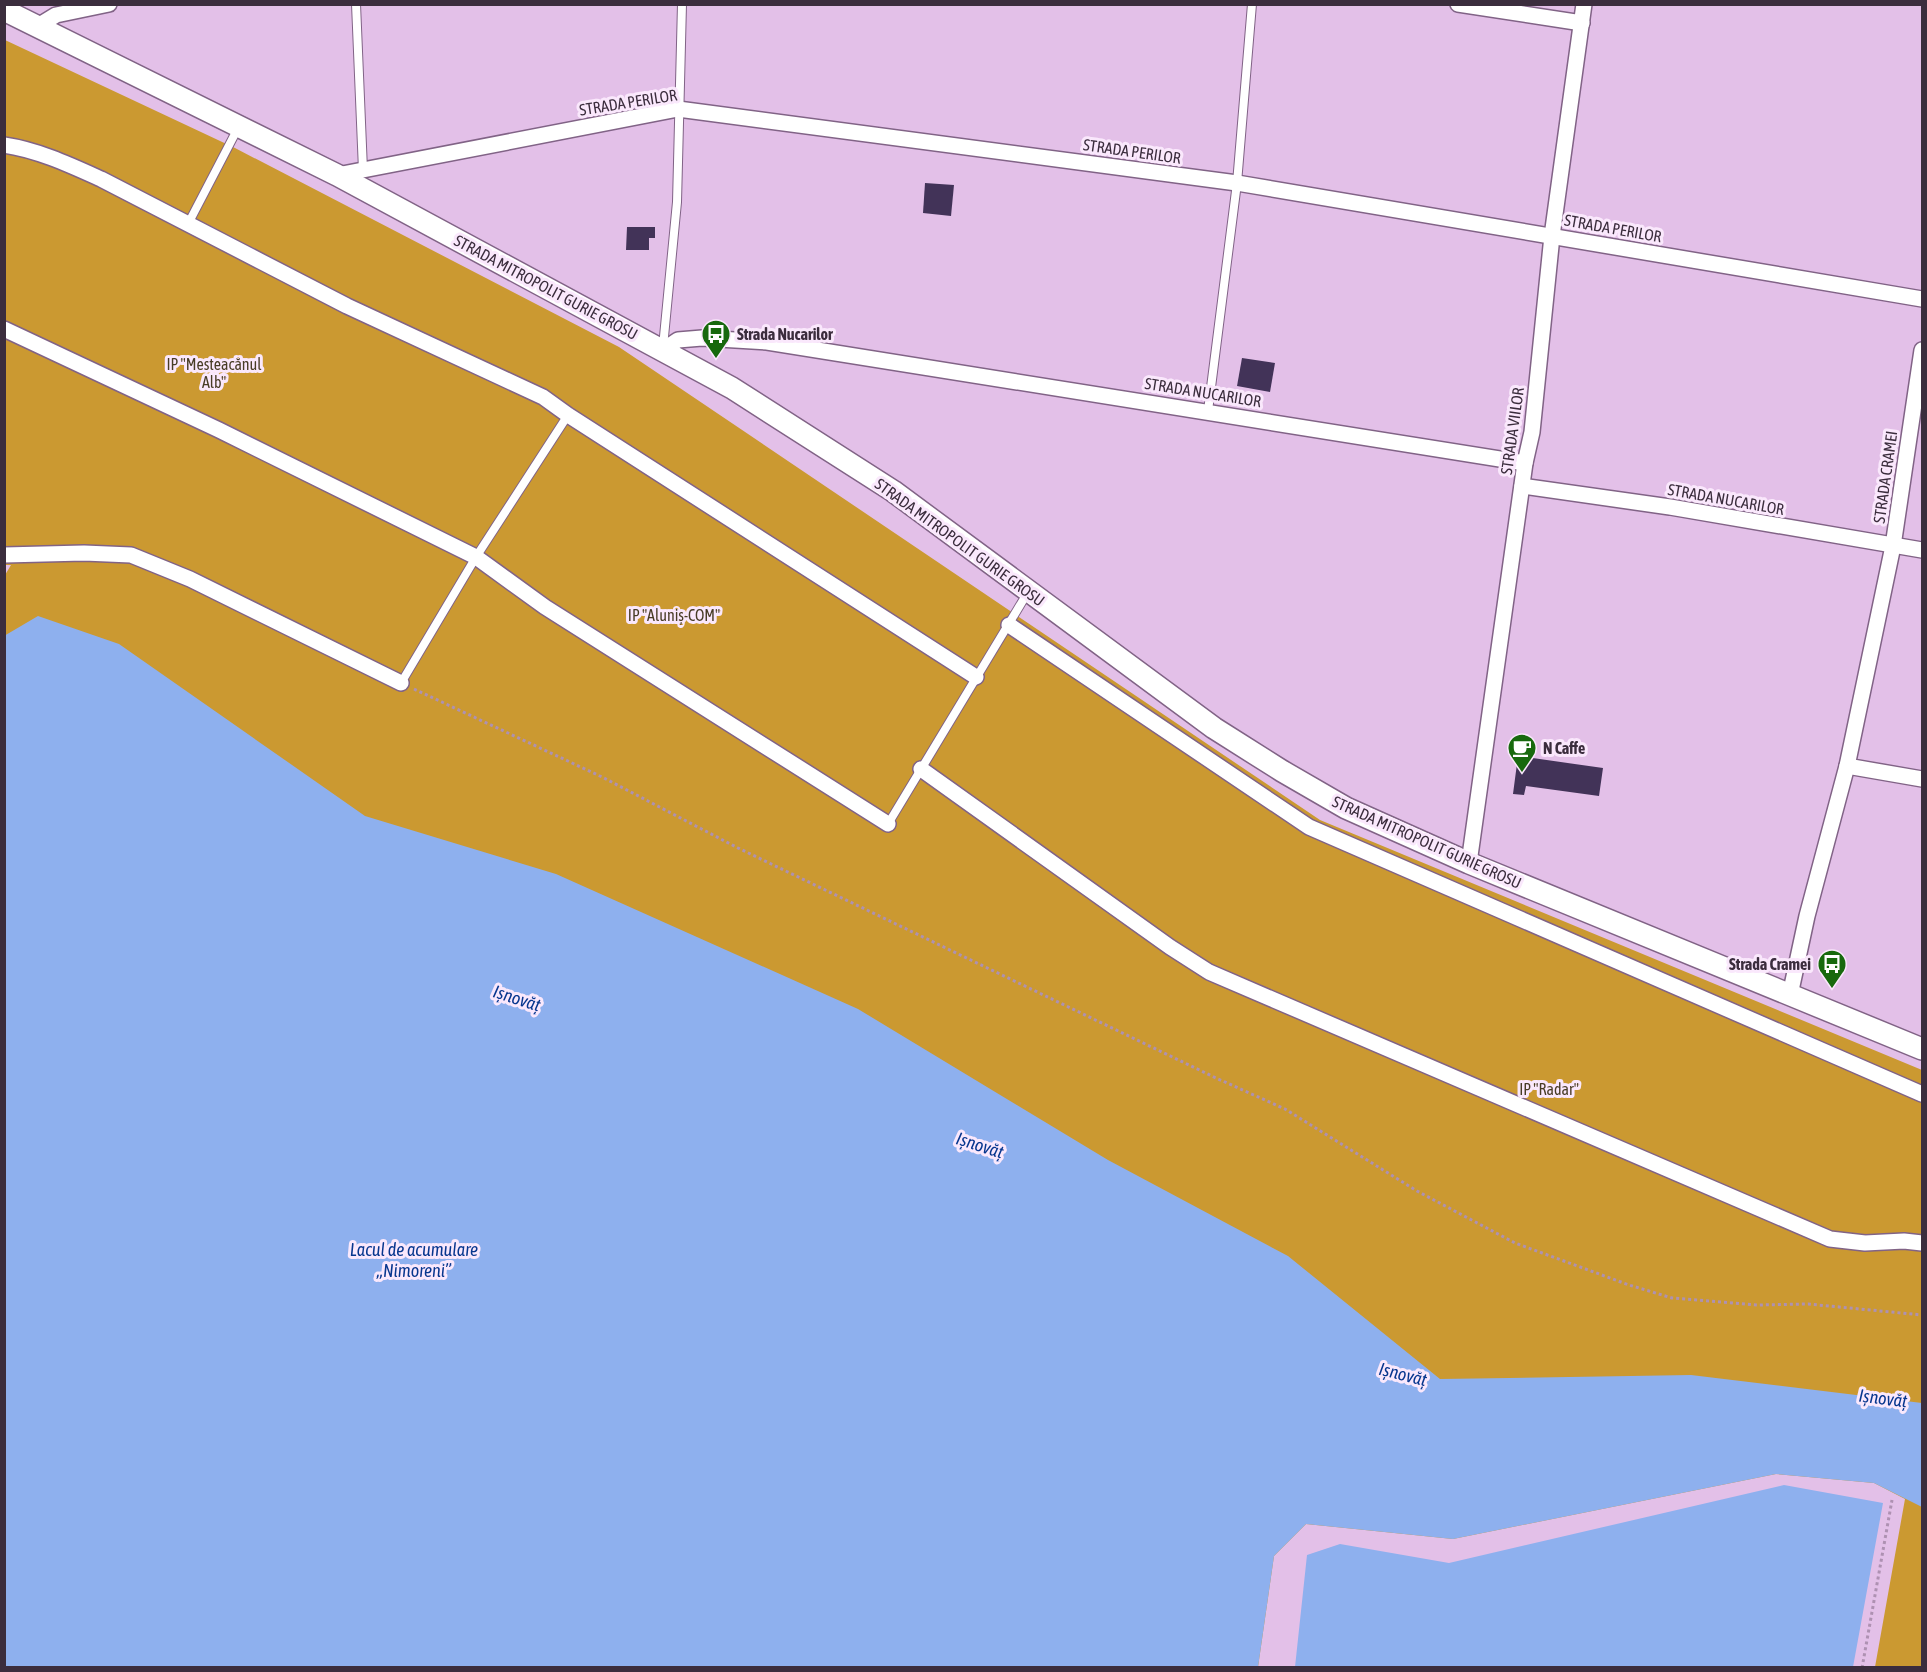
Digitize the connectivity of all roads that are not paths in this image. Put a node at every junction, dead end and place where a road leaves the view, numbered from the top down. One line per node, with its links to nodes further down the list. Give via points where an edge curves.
1 (109, 4): 9 (street, via 56,15)
2 (356, 4): 13 (lane)
3 (682, 4): 10 (lane)
4 (1252, 4): 15 (lane)
5 (1458, 4): 8 (street)
6 (1584, 4): 8 (street, STRADA VIILOR)
7 (4, 10): 9 (main road, STRADA MITROPOLIT GURIE GROSU)
8 (1582, 23): 17 (street, STRADA VIILOR)
9 (38, 26): 11 (main road, STRADA MITROPOLIT GURIE GROSU)
10 (678, 109): 13 (street, STRADA PERILOR); 15 (street, STRADA PERILOR); 20 (lane, via 677,202)
11 (239, 126): 14 (main road, STRADA MITROPOLIT GURIE GROSU); 16 (lane)
12 (4, 145): 16 (street, via 62,162)
13 (363, 170): 14 (street, STRADA PERILOR)
14 (337, 175): 20 (main road, STRADA MITROPOLIT GURIE GROSU)
15 (1237, 183): 17 (street, STRADA PERILOR); 22 (lane)
16 (188, 224): 23 (street, via 347,306 543,397)
17 (1552, 236): 18 (street, STRADA PERILOR); 24 (street, STRADA VIILOR, via 1532,432)
18 (1923, 299)
19 (4, 329): 29 (street)
20 (663, 350): 22 (street, STRADA NUCARILOR, via 678,340 702,338 767,342); 30 (main road, STRADA MITROPOLIT GURIE GROSU, via 732,388 892,491)
21 (1923, 350): 26 (street, STRADA CRAMEI)
22 (1208, 411): 24 (street, STRADA NUCARILOR)
23 (568, 415): 29 (lane); 32 (street)
24 (1525, 463): 25 (street, STRADA VIILOR)
25 (1522, 486): 26 (street, STRADA NUCARILOR); 38 (street, STRADA VIILOR)
26 (1893, 546): 27 (street, STRADA NUCARILOR); 34 (street, STRADA CRAMEI)
27 (1923, 550)
28 (4, 555): 33 (street, via 130,555 190,579)
29 (476, 557): 33 (lane); 37 (street, via 545,606)
30 (1028, 591): 31 (lane); 38 (main road, STRADA MITROPOLIT GURIE GROSU, via 1214,728 1282,771 1346,808)
31 (1009, 625): 32 (lane); 41 (street, via 1309,827)
32 (976, 677): 35 (lane)
33 (401, 683)
34 (1847, 766): 36 (street); 39 (street, STRADA CRAMEI)
35 (921, 769): 37 (lane); 42 (street, via 1209,972 1830,1239)
36 (1923, 779)
37 (888, 824)
38 (1469, 863): 39 (main road, STRADA MITROPOLIT GURIE GROSU)
39 (1790, 995): 40 (main road, STRADA MITROPOLIT GURIE GROSU)
40 (1923, 1048)
41 (1923, 1094)
42 (1923, 1243)

